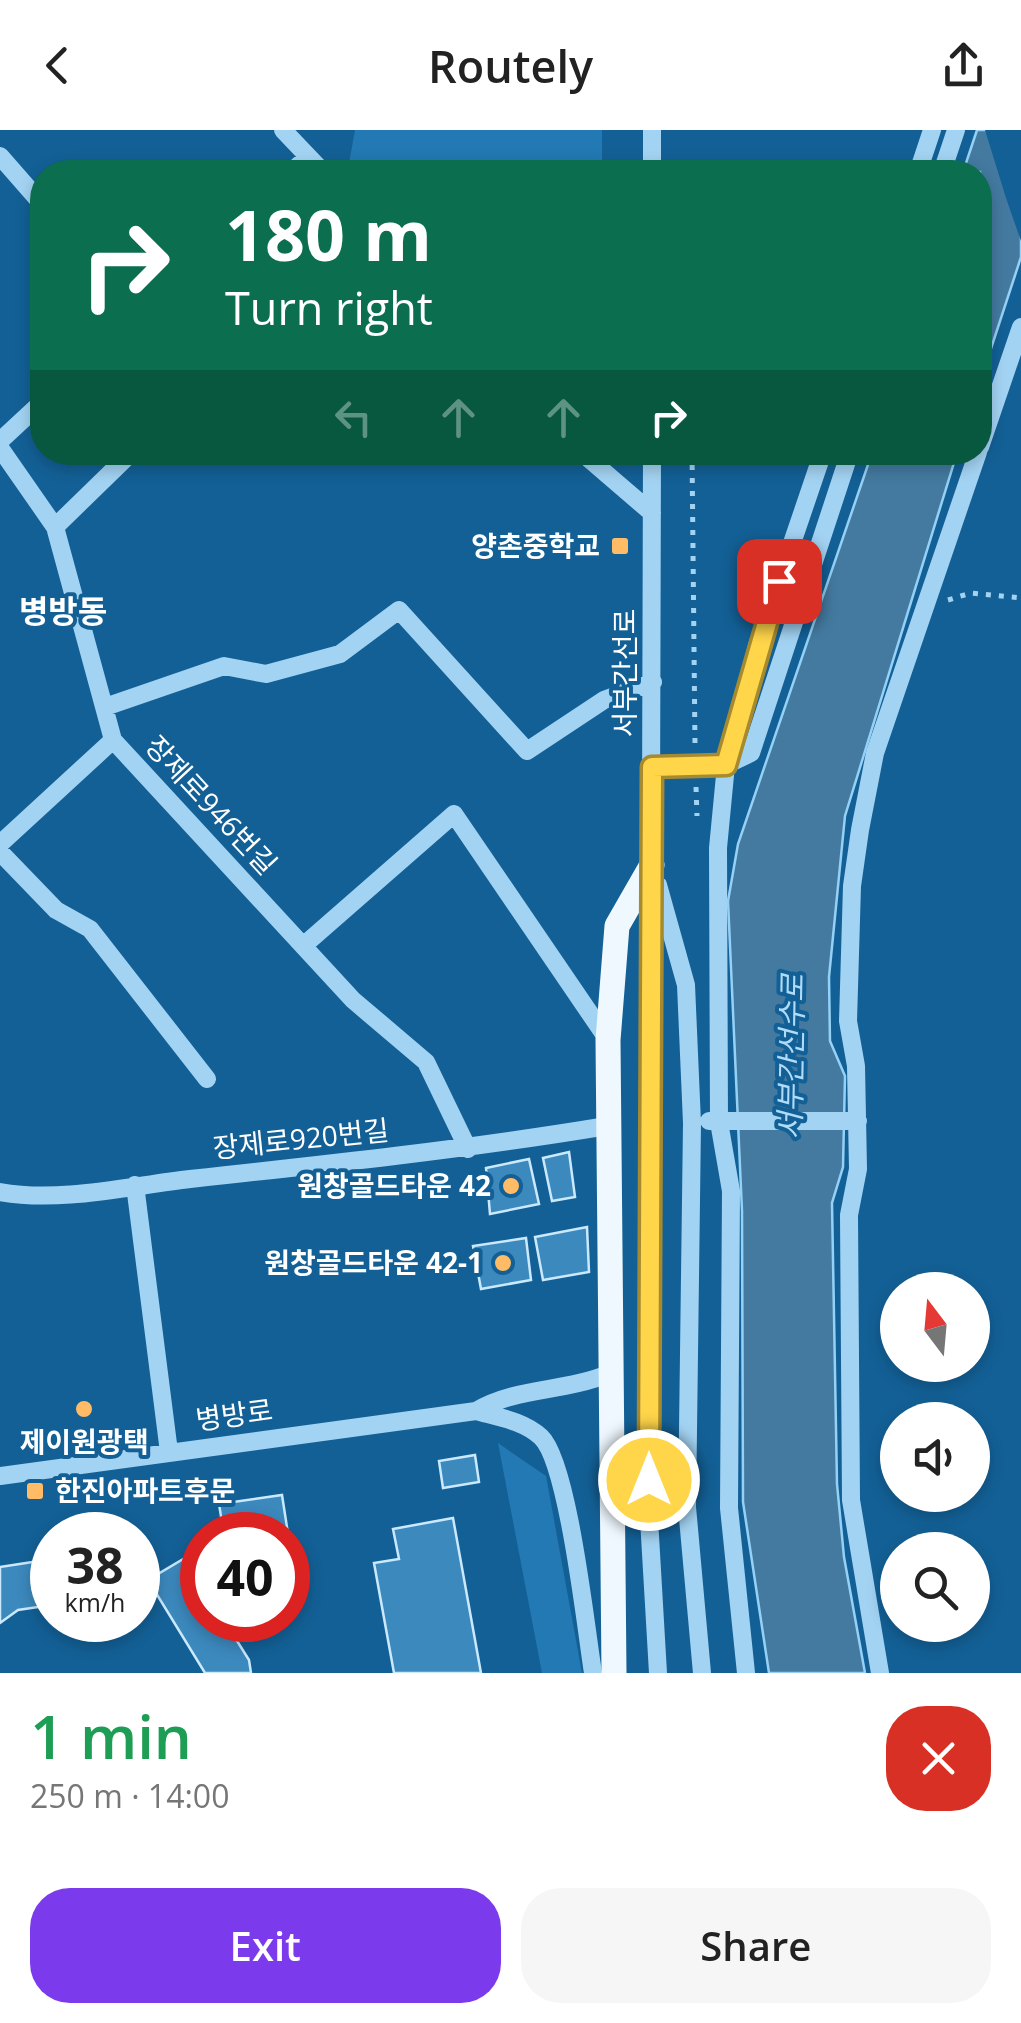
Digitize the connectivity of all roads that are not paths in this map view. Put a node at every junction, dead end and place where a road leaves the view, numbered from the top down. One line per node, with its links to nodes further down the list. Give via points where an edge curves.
1 (283, 130): 6 (street)
2 (652, 130): 9 (street)
3 (932, 130): 10 (street)
4 (956, 130): 11 (street)
5 (0, 156): 12 (street)
6 (308, 156): 7 (street); 8 (street)
7 (304, 160)
8 (312, 160)
9 (652, 160)
10 (922, 160)
11 (946, 160)
12 (30, 190)
13 (1021, 327): 14 (street)
14 (992, 412)
15 (30, 414): 16 (street)
16 (0, 444): 24 (street, 장제로946번길)
17 (119, 465): 24 (street)
18 (595, 465): 23 (street)
19 (652, 465): 23 (street, 서부간선로)
20 (819, 465): 28 (street, via 757,646)
21 (846, 465): 28 (street, via 751,752)
22 (974, 465): 36 (street, via 876,753 860,830 848,1022)
23 (652, 513): 25 (street, 서부간선로)
24 (55, 527): 26 (street, 장제로946번길)
25 (653, 682): 26 (street, via 604,700 527,750 399,610 340,654 266,674 224,666); 29 (street, 서부간선로)
26 (104, 707): 27 (street, 장제로946번길)
27 (113, 740): 30 (street); 32 (street, 장제로946번길)
28 (726, 765): 29 (street); 35 (street, via 718,848)
29 (652, 767): 31 (street, 서부간선로)
30 (0, 848): 34 (street, via 56,910 90,929)
31 (652, 866): 33 (main road, via 618,926); 37 (street, via 686,986); 48 (street, 서부간선로, via 648,1518)
32 (303, 946): 33 (street, via 454,814); 39 (street, 장제로946번길, via 426,1062)
33 (608, 1040): 38 (main road)
34 (206, 1079)
35 (728, 1121): 36 (street); 37 (street); 50 (street, via 729,1508)
36 (854, 1121): 51 (street, via 851,1500)
37 (692, 1122): 49 (street, via 687,1507)
38 (607, 1126): 39 (street, 장제로920번길); 42 (main road)
39 (468, 1148): 40 (street, 장제로920번길)
40 (136, 1185): 41 (street, 장제로920번길, via 25,1197); 44 (street)
41 (0, 1192)
42 (608, 1374): 43 (street, via 502,1396); 47 (main road)
43 (476, 1412): 44 (street, 병방로); 46 (street, via 520,1423 544,1438 560,1475)
44 (169, 1452): 45 (street, 병방로)
45 (0, 1476)
46 (593, 1673)
47 (614, 1673)
48 (658, 1673)
49 (702, 1673)
50 (746, 1673)
51 (880, 1673)

